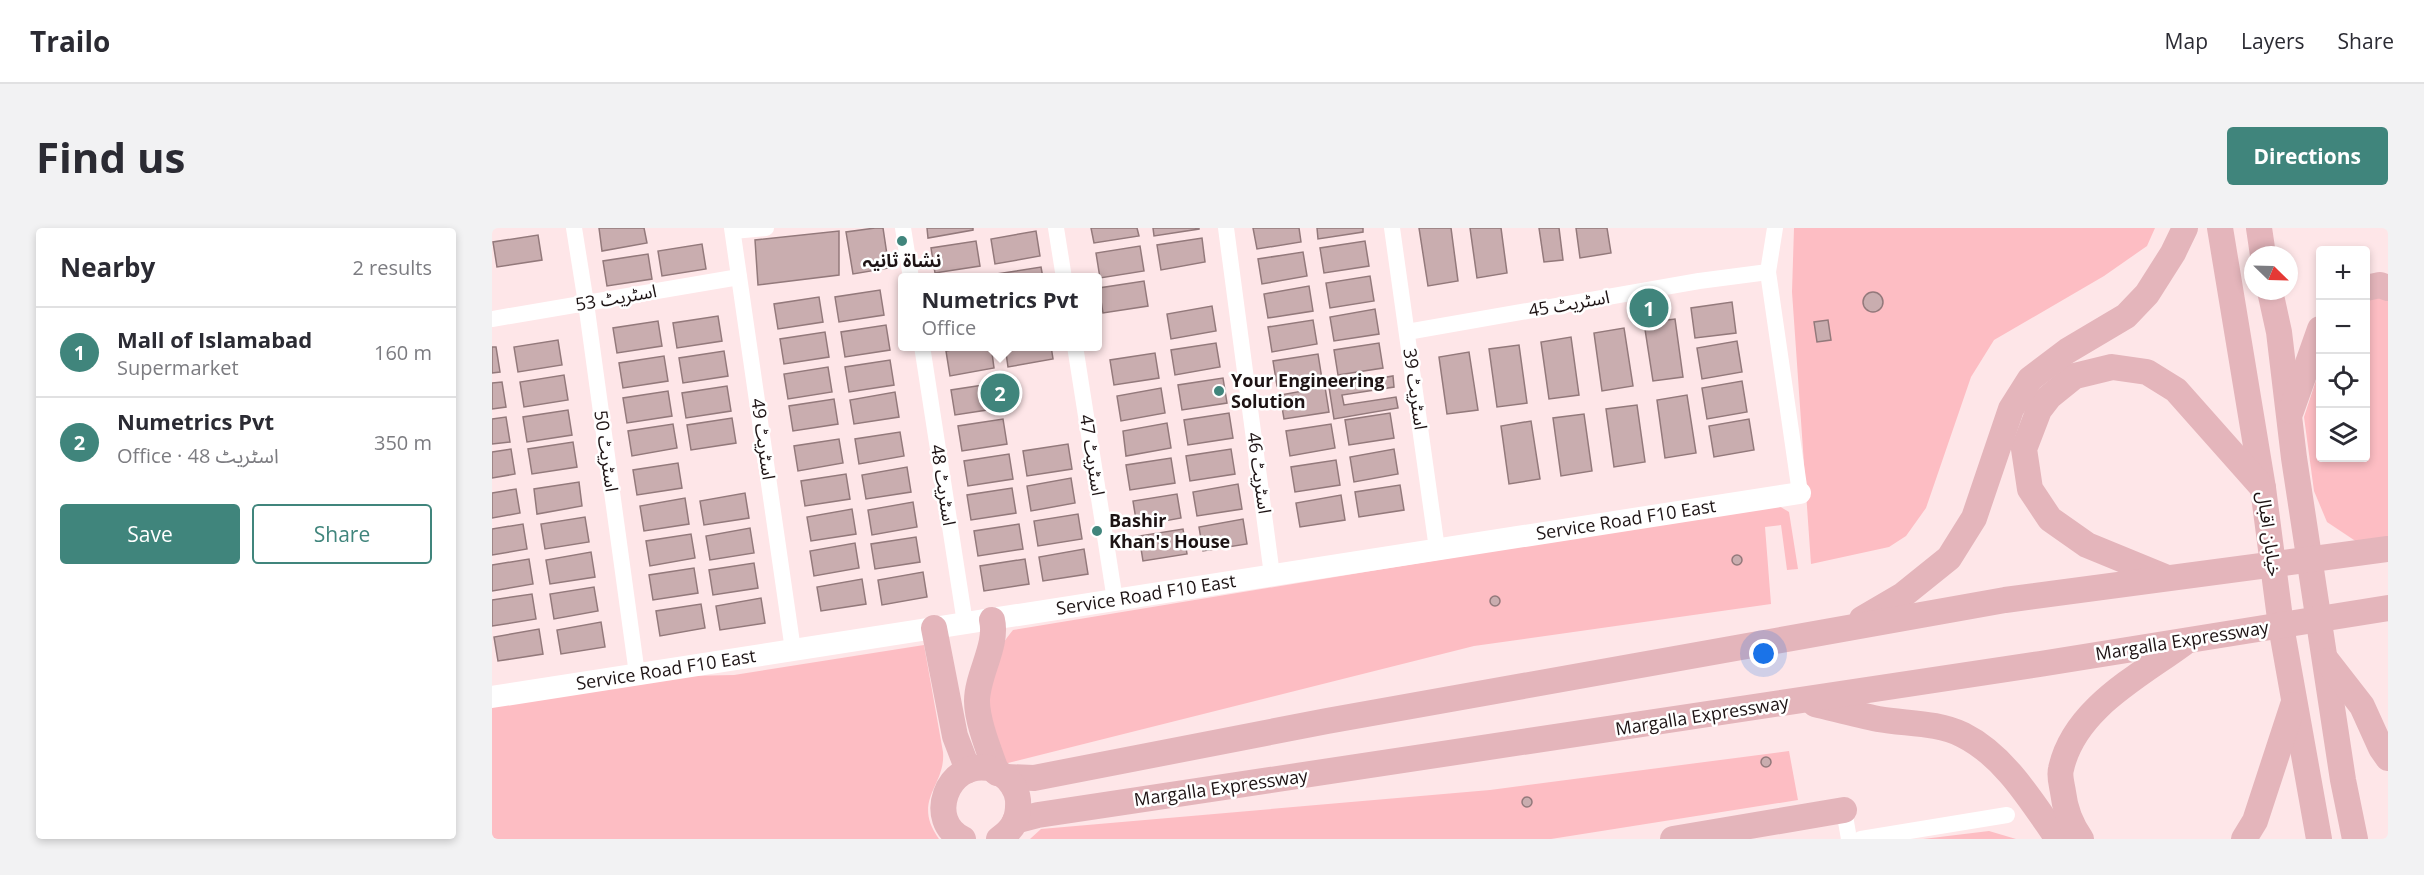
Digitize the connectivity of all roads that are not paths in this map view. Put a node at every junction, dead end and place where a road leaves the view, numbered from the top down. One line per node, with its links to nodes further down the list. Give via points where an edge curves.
1 (573, 228): 20 (street, اسٹریٹ 50)
2 (766, 228): 11 (street)
3 (903, 228): 14 (street)
4 (1056, 228): 15 (street)
5 (1226, 228): 31 (street, اسٹریٹ 46)
6 (1392, 228): 22 (street, اسٹریٹ 39)
7 (1774, 228): 13 (street)
8 (2184, 228): 38 (main road, via 2147,294 2126,316 2067,351 2030,379 2011,409 1974,518 1949,558 1903,595)
9 (2220, 228): 27 (main road, خیابان اقبال)
10 (2259, 228): 12 (main road)
11 (732, 230): 16 (street, اسٹریٹ 49)
12 (2262, 246)
13 (1768, 272): 22 (street, اسٹریٹ 45); 28 (street)
14 (910, 273)
15 (1063, 273)
16 (739, 277): 20 (street, اسٹریٹ 53); 40 (street, اسٹریٹ 49)
17 (2370, 287): 18 (main road)
18 (2388, 288)
19 (2272, 300): 26 (main road, خیابان اقبال)
20 (586, 303): 21 (street, اسٹریٹ 53); 42 (street, اسٹریٹ 50)
21 (492, 319)
22 (1407, 332): 29 (street, اسٹریٹ 39)
23 (2316, 340): 26 (main road)
24 (922, 351): 36 (street, اسٹریٹ 48)
25 (1076, 351): 33 (street, اسٹریٹ 47)
26 (2290, 415): 41 (main road, خیابان اقبال)
27 (2263, 488): 32 (main road, via 2176,390 2147,372 2112,367 2075,376 2049,397 2039,410 2024,449 2030,489 2036,499 2050,519 2087,545); 45 (main road, خیابان اقبال)
28 (1800, 492): 29 (street, Service Road F10 East)
29 (1437, 549): 31 (street, Service Road F10 East)
30 (2388, 549): 32 (main road)
31 (1272, 575): 33 (street, Service Road F10 East)
32 (2169, 578): 38 (main road, via 2005,600)
33 (1115, 600): 35 (street, Service Road F10 East)
34 (2388, 608): 39 (main road, Margalla Expressway)
35 (992, 620): 36 (street, Service Road F10 East); 48 (main road, via 994,634 977,702 987,745)
36 (964, 623): 37 (street, Service Road F10 East)
37 (934, 628): 40 (street, Service Road F10 East); 47 (main road, via 955,736)
38 (1846, 629): 48 (main road, via 1327,721 1034,778)
39 (2189, 639): 44 (main road, Margalla Expressway); 57 (main road, via 2100,705 2071,743 2060,771 2062,792 2072,826)
40 (793, 650): 42 (street, Service Road F10 East)
41 (2325, 658): 46 (main road, via 2362,706); 60 (main road, خیابان اقبال)
42 (637, 674): 43 (street, Service Road F10 East)
43 (492, 697)
44 (1802, 701): 51 (main road, Margalla Expressway, via 1050,813); 56 (main road, via 1878,719 1937,726 1964,735 1999,761)
45 (2294, 702): 58 (main road, via 2254,821); 59 (main road, خیابان اقبال)
46 (2388, 758)
47 (968, 770): 48 (main road, via 988,768); 52 (main road, via 952,781 943,799 944,819 956,836)
48 (1002, 775): 51 (main road, via 1017,793 1019,813)
49 (1844, 810): 53 (main road); 54 (street)
50 (2007, 815): 55 (street)
51 (1005, 834)
52 (963, 839)
53 (1673, 839)
54 (1849, 839)
55 (1861, 839)
56 (2058, 839)
57 (2081, 839)
58 (2244, 839)
59 (2319, 839)
60 (2355, 839)

